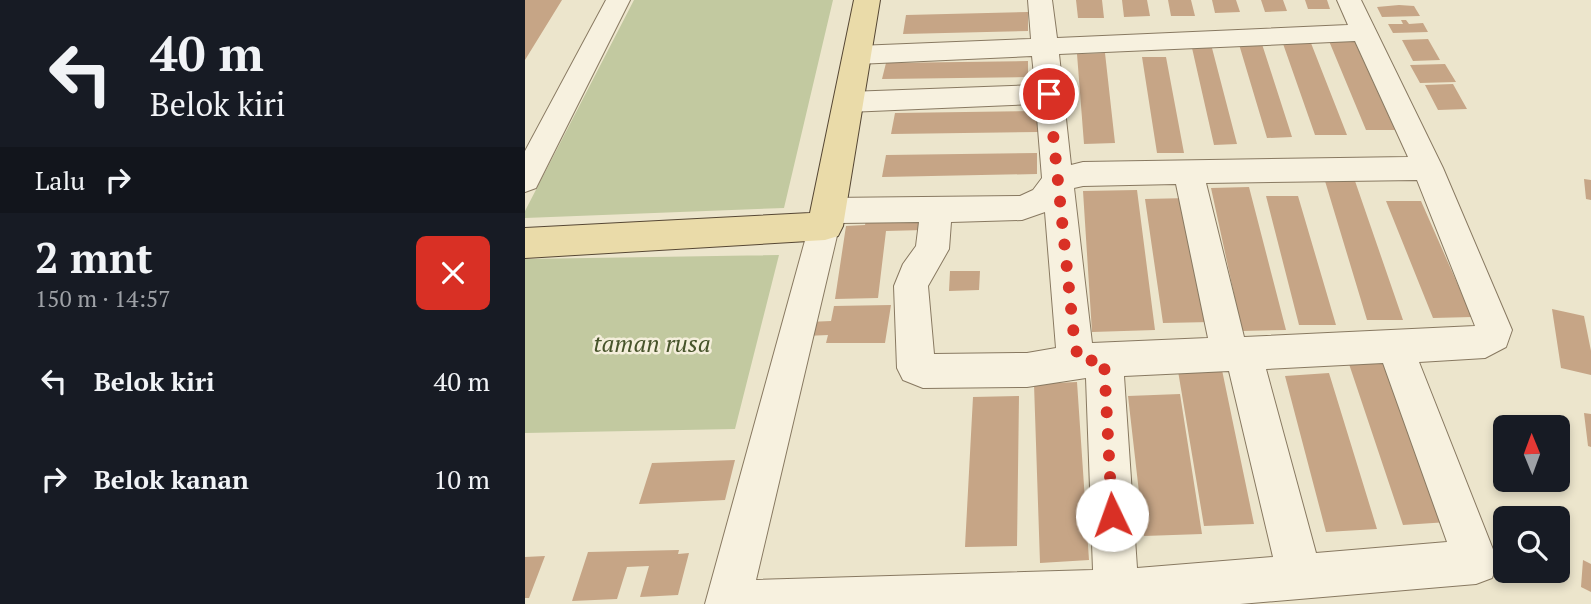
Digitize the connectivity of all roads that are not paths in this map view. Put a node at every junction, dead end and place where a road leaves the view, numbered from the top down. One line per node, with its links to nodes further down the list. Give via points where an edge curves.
1 (618, 0): 12 (street)
2 (867, 0): 7 (main road)
3 (1040, 0): 6 (street)
4 (1349, 0): 5 (street)
5 (1366, 32): 6 (street); 10 (street)
6 (1044, 47): 7 (street); 8 (street)
7 (857, 55): 9 (main road)
8 (1049, 94): 9 (street); 13 (street)
9 (848, 102): 15 (main road)
10 (1428, 168): 11 (street); 17 (street, via 1493,336 1485,342)
11 (1188, 171): 13 (street, via 1083,174); 18 (street)
12 (525, 180)
13 (1057, 181): 14 (street, via 1044,199 1028,207); 19 (street, via 1075,347)
14 (936, 210): 15 (street); 19 (street, via 932,249 911,286 916,368 1027,370)
15 (827, 219): 16 (main road); 22 (street)
16 (525, 243)
17 (1395, 347): 18 (street); 20 (street, via 1476,562)
18 (1237, 354): 19 (street); 20 (street)
19 (1092, 360): 21 (street)
20 (1300, 576): 21 (street)
21 (1116, 592): 22 (street)
22 (728, 604)

